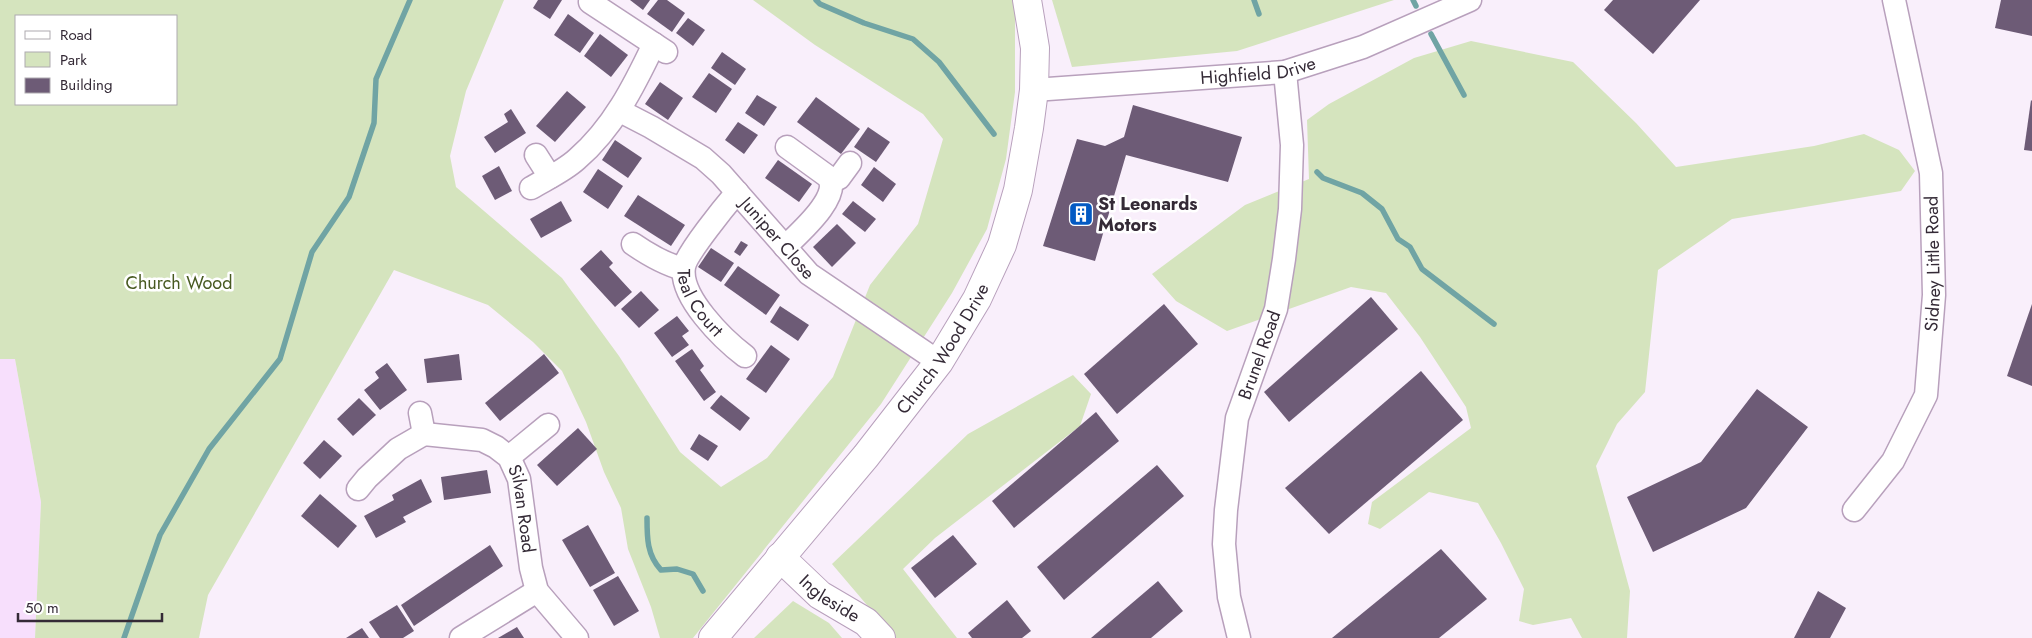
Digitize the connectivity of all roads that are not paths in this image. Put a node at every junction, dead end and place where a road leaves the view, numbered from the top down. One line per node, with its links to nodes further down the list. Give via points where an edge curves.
1 (1026, 0): 6 (street, Church Wood Drive, via 1035,48)
2 (1470, 0): 5 (street, Highfield Drive, via 1363,47)
3 (1894, 0): 21 (street, Sidney Little Road, via 1931,173 1932,322 1926,395 1894,461)
4 (590, 2): 7 (street, via 660,48)
5 (1285, 72): 6 (street, Highfield Drive); 28 (street, Brunel Road, via 1292,145 1284,259 1276,309 1237,418 1226,510 1224,544 1228,588)
6 (1034, 90): 17 (street, Church Wood Drive, via 1018,190 1002,245 977,299)
7 (620, 111): 9 (street, via 576,161 541,183); 12 (street, Juniper Close, via 703,158)
8 (787, 147): 11 (street)
9 (536, 155)
10 (850, 163): 11 (street, via 839,178)
11 (831, 182): 14 (street, via 832,190 824,204)
12 (737, 192): 14 (street, Juniper Close); 15 (street, Teal Court)
13 (633, 244): 15 (street, via 653,258)
14 (785, 247): 17 (street, Juniper Close, via 809,274)
15 (683, 269): 16 (street, Teal Court, via 692,299 715,328)
16 (746, 355)
17 (939, 362): 22 (street, Church Wood Drive, via 866,456)
18 (548, 425): 19 (street)
19 (509, 457): 20 (street, Silvan Road, via 482,440 422,423); 23 (street, Silvan Road, via 519,479)
20 (358, 489)
21 (1854, 510)
22 (780, 557): 26 (street, Church Wood Drive); 27 (street, Ingleside, via 820,594 866,622)
23 (537, 591): 24 (street); 25 (street, Silvan Road)
24 (461, 638)
25 (576, 638)
26 (713, 638)
27 (881, 638)
28 (1239, 638)

